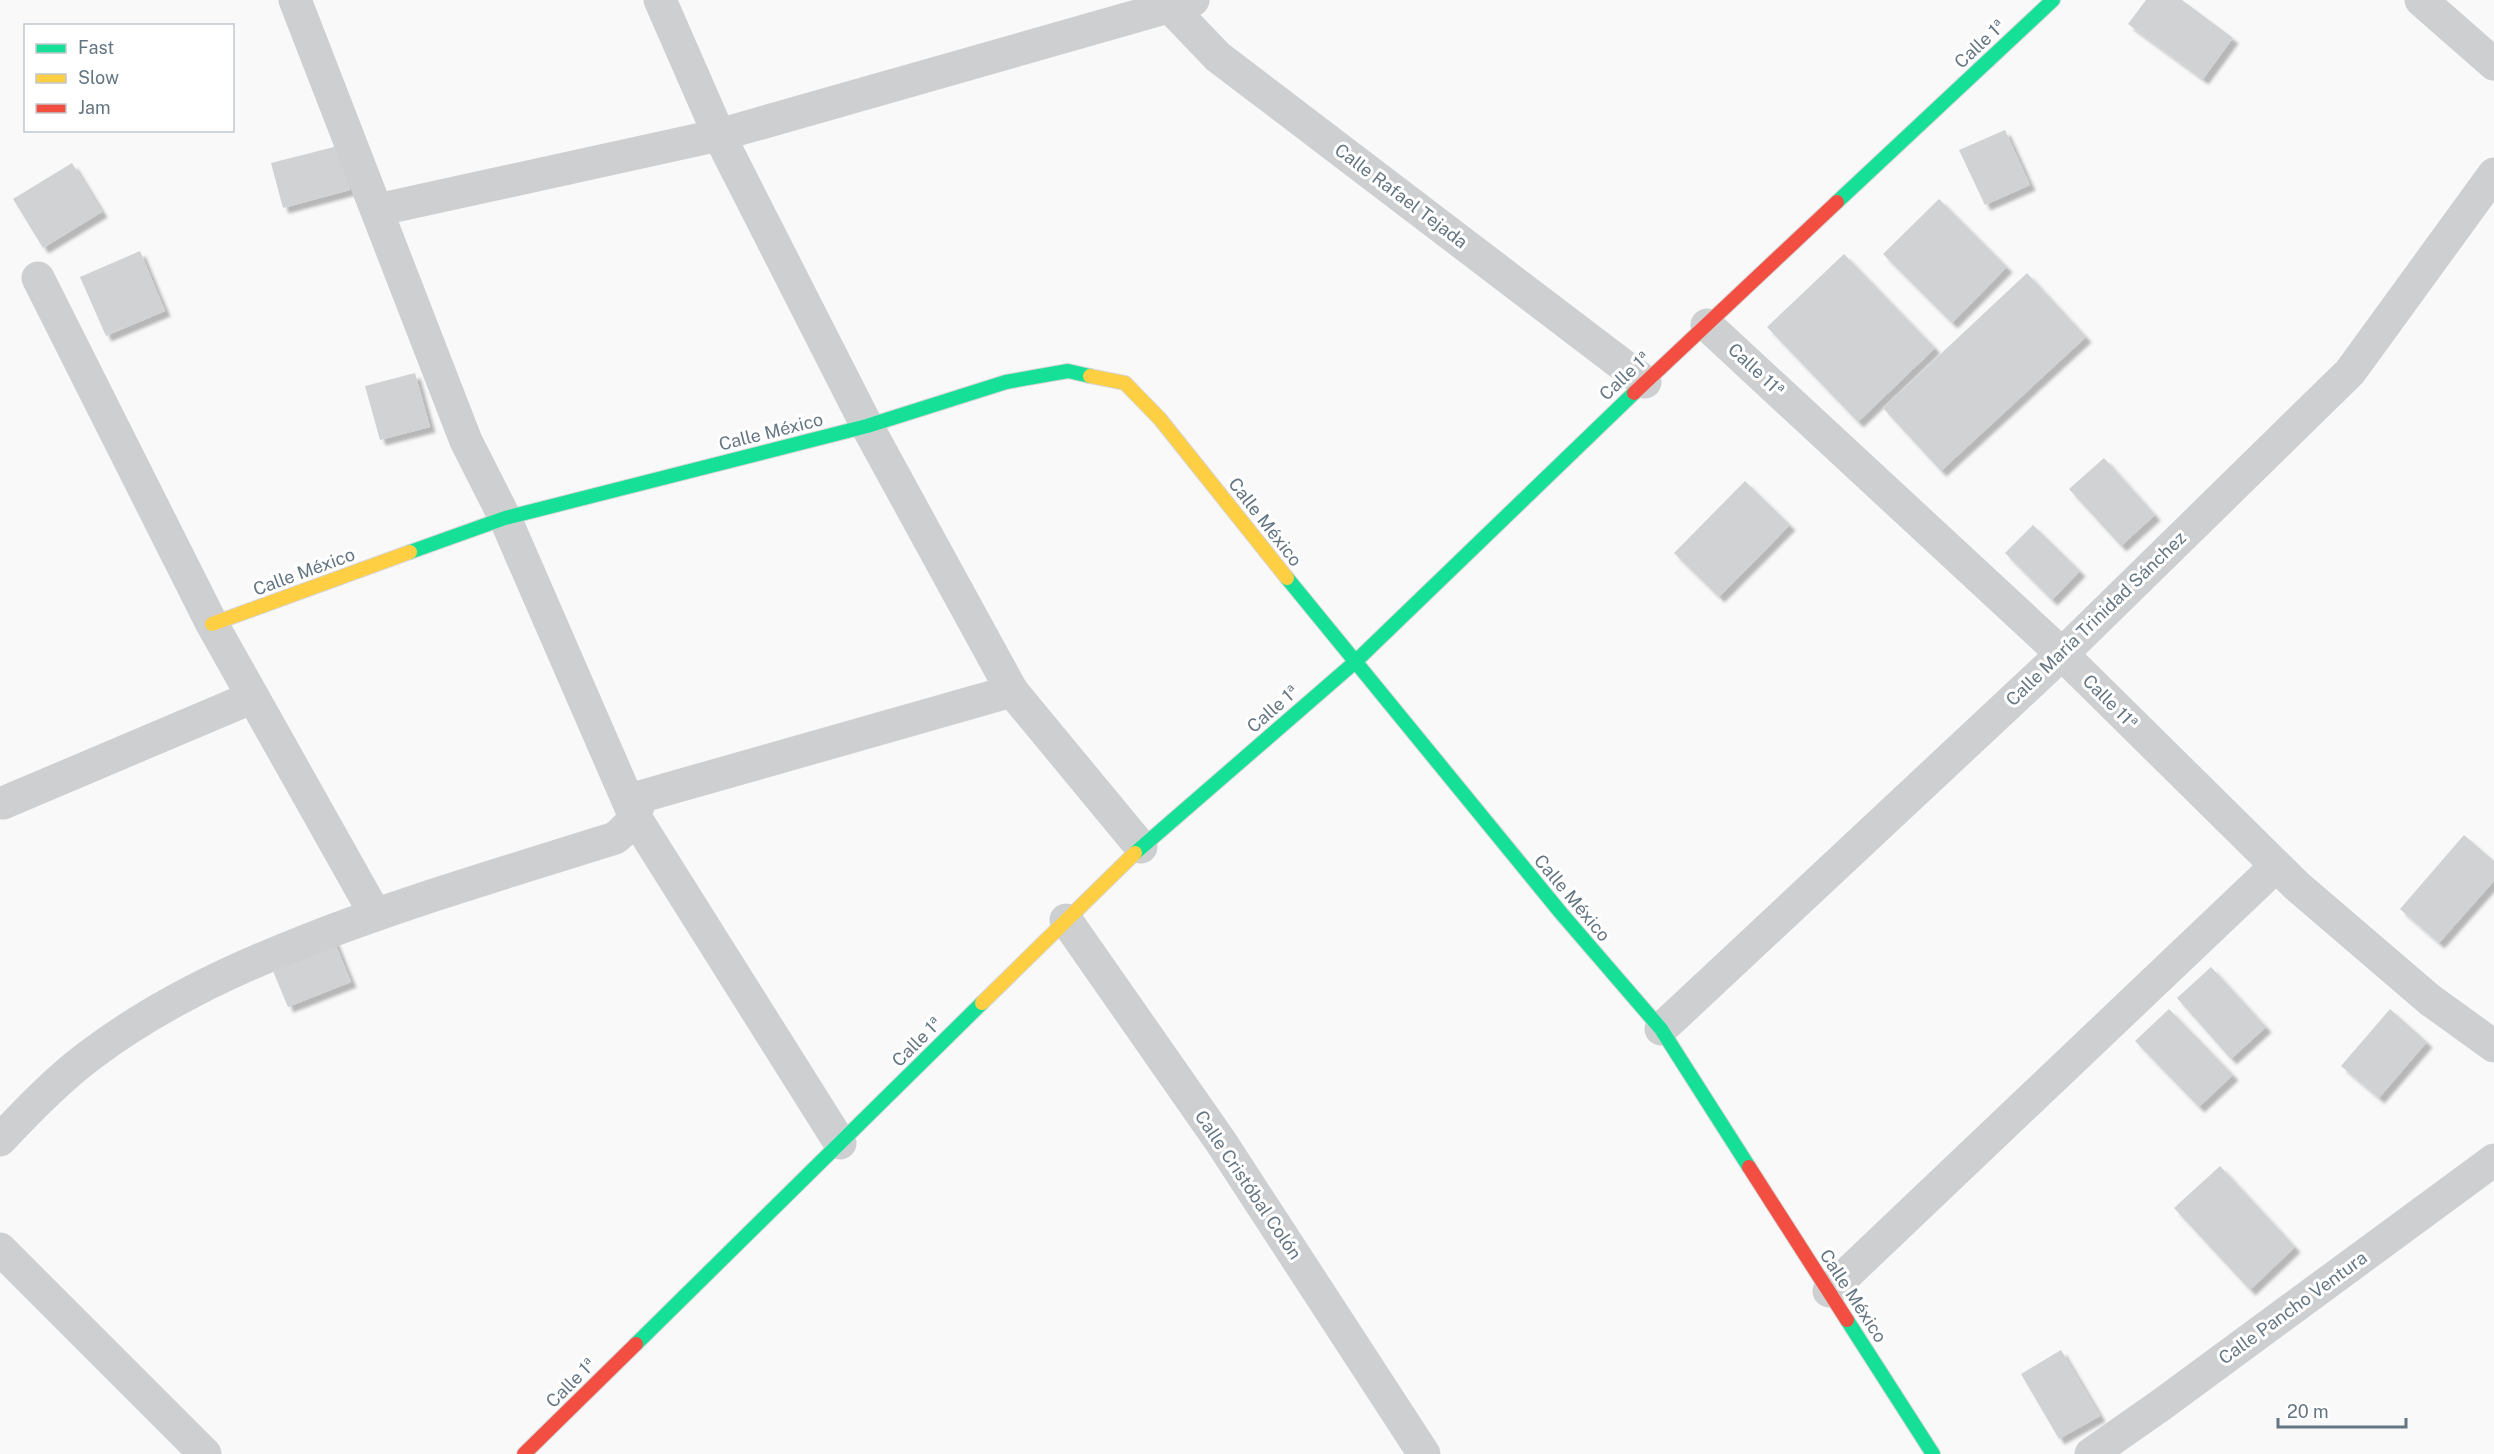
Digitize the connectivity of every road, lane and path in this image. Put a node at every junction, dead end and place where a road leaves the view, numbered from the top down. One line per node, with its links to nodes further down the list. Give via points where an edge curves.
1 (295, 0): 9 (street)
2 (660, 0): 7 (street)
3 (2053, 0): 11 (street, Calle 1ª)
4 (2421, 0): 6 (street)
5 (1176, 2): 7 (street); 12 (street, Calle Rafael Tejada, via 1218,57)
6 (2494, 63)
7 (719, 135): 9 (street); 13 (street)
8 (2494, 174): 16 (street, Calle María Trinidad Sánchez, via 2350,372)
9 (377, 210): 14 (street, via 466,441)
10 (38, 278): 15 (street)
11 (1707, 325): 12 (street, Calle 1ª); 16 (street, Calle 11ª)
12 (1645, 381): 17 (street, Calle 1ª)
13 (867, 426): 14 (street, Calle México); 17 (street, Calle México, via 1006,382 1068,370 1125,383 1160,418); 18 (street)
14 (505, 518): 15 (street, Calle México); 21 (street)
15 (212, 624): 19 (street)
16 (2062, 654): 23 (street, Calle 11ª); 26 (street, Calle María Trinidad Sánchez)
17 (1354, 663): 22 (street, Calle 1ª); 26 (street, Calle México)
18 (1012, 691): 21 (street, via 643,796); 22 (street)
19 (253, 697): 20 (street); 24 (street)
20 (3, 803)
21 (635, 817): 24 (street, via 615,838); 29 (street)
22 (1141, 847): 25 (street, Calle 1ª)
23 (2276, 866): 27 (street, Calle 11ª, via 2430,999); 32 (street)
24 (375, 914): 28 (street, via 243,966 166,1005 88,1056)
25 (1066, 920): 29 (street, Calle 1ª); 35 (street, Calle Cristóbal Colón, via 1221,1142)
26 (1660, 1029): 32 (street, Calle México)
27 (2494, 1046)
28 (0, 1140)
29 (840, 1143): 34 (street, Calle 1ª)
30 (2494, 1160): 37 (street, Calle Pancho Ventura)
31 (0, 1249): 33 (street)
32 (1829, 1291): 36 (street, Calle México)
33 (205, 1454)
34 (524, 1454)
35 (1424, 1454)
36 (1933, 1454)
37 (2091, 1454)

